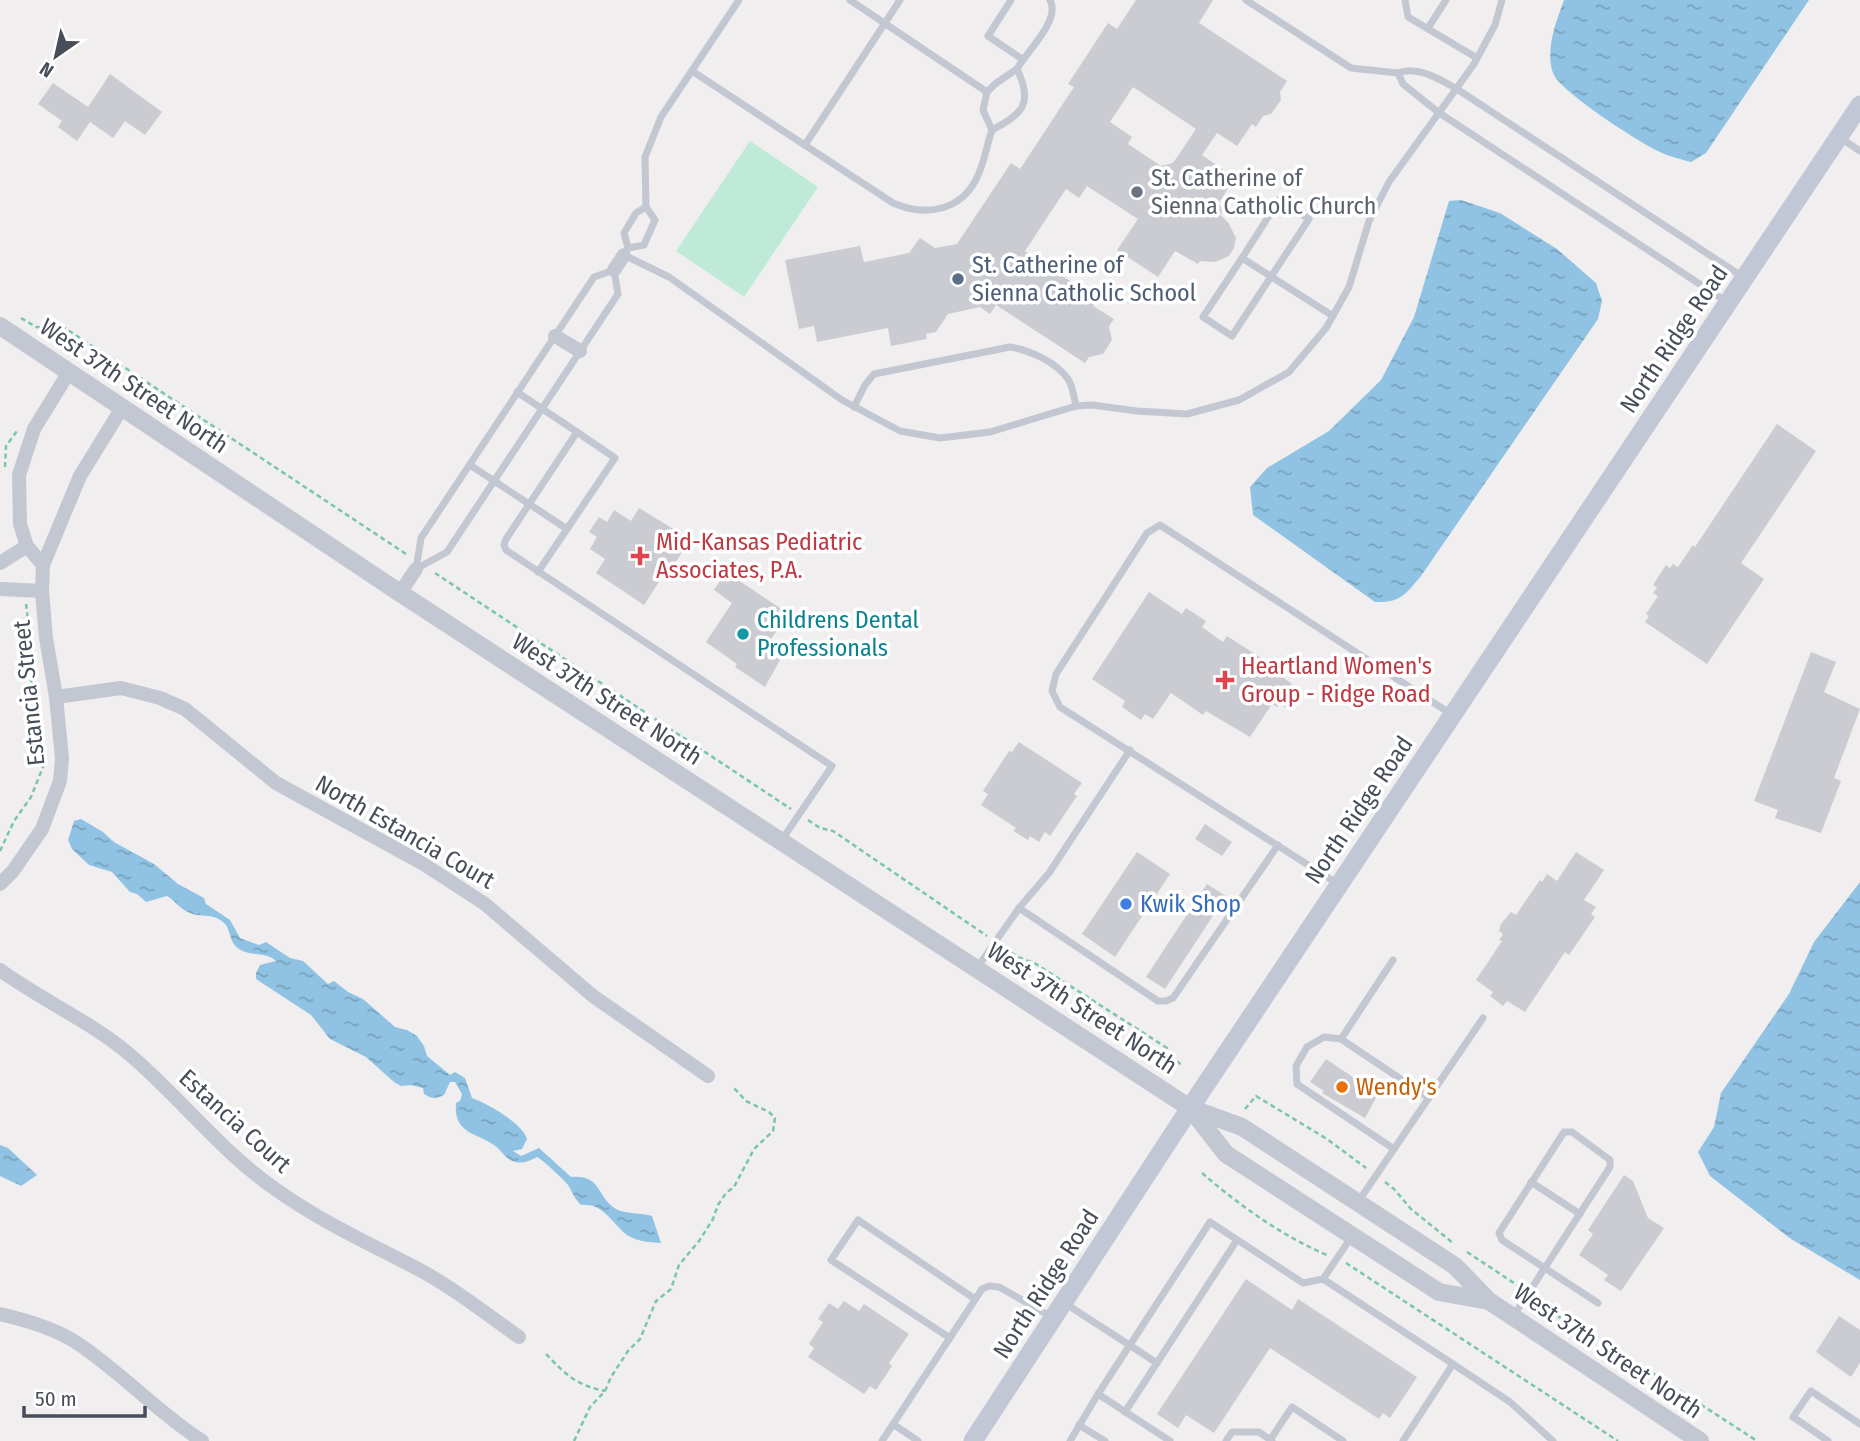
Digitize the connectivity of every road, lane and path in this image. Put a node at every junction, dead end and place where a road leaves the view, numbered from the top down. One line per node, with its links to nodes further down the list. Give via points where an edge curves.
1 (738, 0): 15 (lane)
2 (850, 0): 10 (lane)
3 (900, 0): 10 (lane)
4 (1011, 0): 13 (lane, via 988,36)
5 (1050, 0): 13 (lane, via 1052,19)
6 (1245, 0): 16 (lane, via 1351,68)
7 (1405, 0): 11 (lane, via 1408,17)
8 (1446, 0): 11 (lane)
9 (1502, 0): 12 (lane)
10 (885, 23): 18 (lane); 23 (lane)
11 (1428, 28): 12 (lane)
12 (1477, 58): 17 (lane)
13 (1022, 59): 14 (lane)
14 (1017, 69): 18 (lane); 21 (lane, via 1026,93 1021,110)
15 (692, 71): 23 (lane); 25 (lane, via 661,117 645,157)
16 (1398, 74): 17 (lane, via 1408,69); 20 (lane, via 1403,84)
17 (1457, 89): 20 (lane); 30 (lane)
18 (987, 92): 21 (lane, via 983,110)
19 (1860, 105): 22 (main road, North Ridge Road)
20 (1438, 112): 31 (lane); 32 (lane, via 1389,182 1369,221 1349,287)
21 (992, 130): 23 (lane, via 973,185 963,197 927,212 893,204)
22 (1839, 137): 24 (lane); 30 (main road, North Ridge Road)
23 (805, 145)
24 (1860, 151)
25 (646, 207): 26 (lane, via 636,213 624,233); 26 (lane, via 655,220 645,245)
26 (626, 252): 28 (street); 40 (lane, via 669,277)
27 (1242, 258): 29 (lane); 29 (lane, via 1279,200 1309,219); 29 (lane, via 1203,317 1232,336)
28 (614, 270): 35 (lane, via 594,277); 36 (lane, via 618,294)
29 (1271, 276): 32 (lane)
30 (1744, 278): 31 (main road, North Ridge Road)
31 (1728, 302): 60 (main road, North Ridge Road)
32 (1333, 316): 39 (lane, via 1289,372 1239,400 1187,414)
33 (19, 317): 51 (path, via 36,327 65,328)
34 (0, 326): 37 (street, West 37th Street North)
35 (555, 335): 36 (street); 38 (lane)
36 (580, 351): 42 (lane)
37 (69, 372): 41 (street, West 37th Street North); 48 (street, via 34,429 19,475 18,515)
38 (517, 392): 42 (lane); 44 (lane)
39 (1076, 406): 40 (lane, via 990,432 940,438 900,431); 40 (lane, via 1070,381 1062,372 1027,349 1010,347 874,374)
40 (854, 407)
41 (122, 408): 50 (street, Estancia Street, via 80,476); 55 (street, West 37th Street North)
42 (542, 409): 43 (lane); 45 (lane)
43 (577, 432): 46 (lane); 47 (lane, via 615,458)
44 (470, 465): 45 (lane); 51 (lane, via 421,538)
45 (493, 480): 46 (lane); 51 (lane, via 447,552)
46 (529, 504): 47 (lane); 52 (lane, via 504,545)
47 (567, 529): 52 (lane)
48 (27, 546): 49 (street); 50 (street)
49 (0, 563)
50 (43, 565): 54 (street, Estancia Street)
51 (418, 565): 55 (street); 62 (path)
52 (538, 572): 62 (lane, via 832,766)
53 (0, 589): 54 (street)
54 (42, 591): 59 (street, Estancia Street)
55 (400, 593): 63 (street, West 37th Street North)
56 (26, 604): 57 (path)
57 (29, 629)
58 (30, 642): 65 (path, via 31,715 43,767)
59 (56, 697): 66 (street, Estancia Street, via 60,780 42,829); 76 (street, North Estancia Court, via 121,688 185,709 276,783 422,863 485,904 593,996)
60 (1452, 714): 61 (lane, via 1160,525 1147,533 1056,674 1052,691 1060,707); 67 (main road, North Ridge Road)
61 (1130, 750): 64 (lane); 68 (lane, via 1049,873)
62 (799, 814): 63 (lane); 69 (path, via 833,831)
63 (781, 842): 71 (street, West 37th Street North)
64 (1278, 845): 67 (lane); 68 (lane, via 1173,998 1166,1001 1158,1001)
65 (0, 851)
66 (0, 884)
67 (1339, 884): 79 (main road, North Ridge Road)
68 (1019, 908): 69 (lane)
69 (995, 942): 71 (lane); 75 (path, via 1167,1048 1164,1053)
70 (1393, 960): 74 (lane)
71 (977, 969): 79 (street, West 37th Street North)
72 (0, 970): 99 (street, Estancia Court, via 128,1053 235,1158 277,1191 455,1291)
73 (1483, 1018): 78 (lane)
74 (1341, 1040): 78 (lane); 81 (lane, via 1324,1037 1307,1047 1296,1066 1297,1083)
75 (1182, 1065)
76 (708, 1076)
77 (733, 1087): 105 (path, via 746,1101 775,1118 773,1131 754,1149 734,1188 726,1193 713,1220 679,1265 671,1289 656,1301 640,1339)
78 (1429, 1098): 81 (lane)
79 (1190, 1108): 85 (street, West 37th Street North, via 1242,1127); 87 (street, West 37th Street North, via 1226,1154); 96 (main road, North Ridge Road)
80 (1245, 1109): 83 (path, via 1256,1096)
81 (1394, 1149): 83 (lane)
82 (1202, 1173): 89 (path, via 1228,1196 1306,1246)
83 (1376, 1175): 85 (lane); 92 (path, via 1452,1242)
84 (1531, 1182): 86 (lane); 86 (lane, via 1564,1132 1572,1132 1610,1160); 90 (lane, via 1499,1233 1502,1240)
85 (1358, 1202): 94 (street, West 37th Street North, via 1455,1266)
86 (1580, 1214): 90 (lane)
87 (1352, 1235): 89 (lane); 94 (street, West 37th Street North, via 1439,1292)
88 (1237, 1240): 91 (lane, via 1303,1283); 101 (lane, via 1210,1222); 103 (lane)
89 (1337, 1259): 91 (lane); 125 (path)
90 (1544, 1268): 92 (lane); 95 (lane)
91 (1323, 1279): 104 (lane)
92 (1528, 1293): 98 (lane); 126 (path, via 1569,1325 1597,1337)
93 (975, 1299): 96 (lane, via 982,1289 999,1287); 100 (lane); 100 (lane, via 858,1220 831,1260)
94 (1489, 1301): 98 (street, West 37th Street North)
95 (1598, 1303)
96 (1058, 1310): 101 (lane); 117 (main road, North Ridge Road)
97 (0, 1314): 113 (street, via 75,1341)
98 (1513, 1317): 111 (street, West 37th Street North)
99 (519, 1337)
100 (950, 1338): 108 (lane)
101 (1130, 1346): 103 (lane); 106 (lane)
102 (546, 1354): 105 (path, via 584,1387)
103 (1157, 1363): 107 (lane)
104 (1453, 1364): 123 (lane); 124 (lane, via 1510,1402)
105 (605, 1391): 114 (path, via 590,1407)
106 (1098, 1394): 107 (lane); 110 (lane)
107 (1125, 1412): 120 (lane)
108 (893, 1424): 115 (lane); 116 (lane)
109 (1860, 1424): 127 (lane, via 1811,1391 1793,1417)
110 (1079, 1425): 118 (lane); 119 (lane)
111 (1689, 1438)
112 (1271, 1440): 121 (lane, via 1259,1432 1232,1432); 122 (lane, via 1292,1407)
113 (202, 1441)
114 (574, 1441)
115 (882, 1441)
116 (918, 1441)
117 (973, 1441)
118 (1070, 1441)
119 (1103, 1441)
120 (1170, 1441)
121 (1226, 1441)
122 (1343, 1441)
123 (1403, 1441)
124 (1553, 1441)
125 (1618, 1441)
126 (1757, 1441)
127 (1828, 1441)

